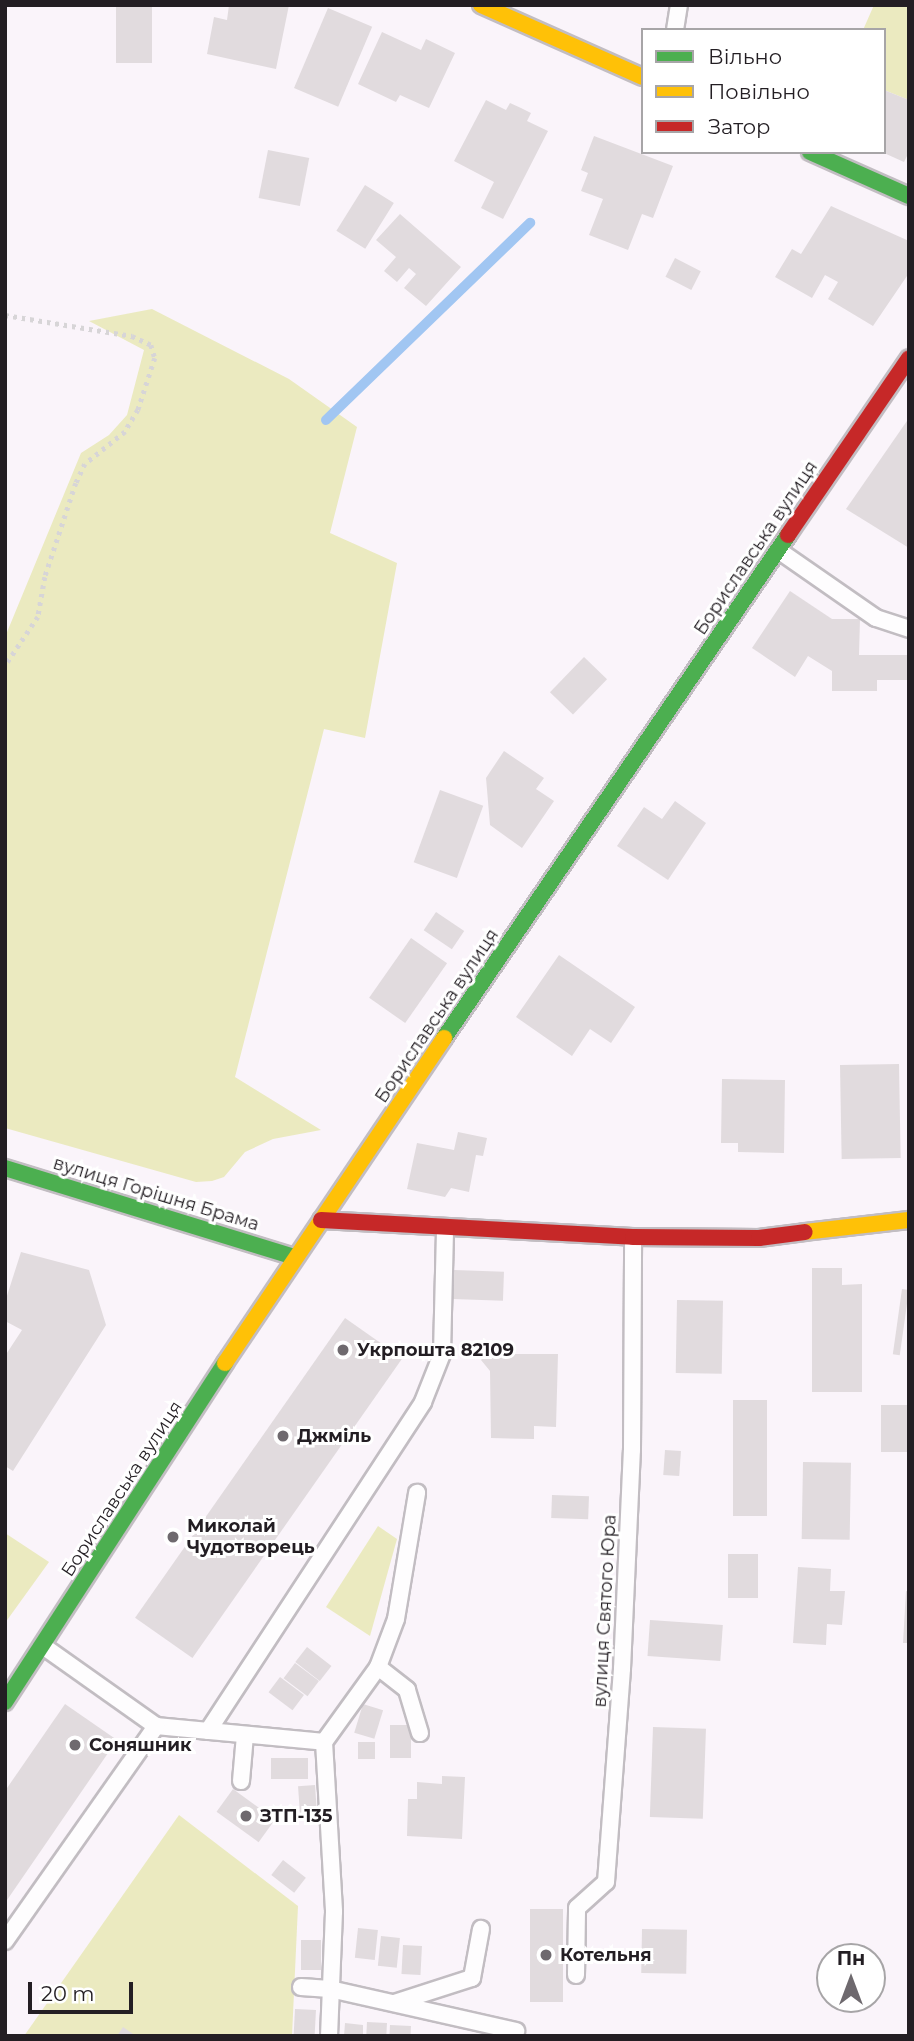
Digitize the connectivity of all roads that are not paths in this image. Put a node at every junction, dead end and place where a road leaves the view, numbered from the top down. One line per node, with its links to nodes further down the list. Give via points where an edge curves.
1 (481, 5): 4 (street)
2 (679, 5): 3 (lane)
3 (675, 28)
4 (641, 76)
5 (814, 154): 6 (street)
6 (909, 197)
7 (909, 358): 8 (street, Бориславська вулиця)
8 (778, 550): 9 (lane, via 876,618); 11 (street, Бориславська вулиця)
9 (909, 629)
10 (5, 1168): 15 (street, вулиця Горішня Брама)
11 (321, 1220): 13 (street); 15 (street, Бориславська вулиця)
12 (909, 1220): 14 (street, via 759,1238)
13 (444, 1224): 14 (street); 21 (lane, via 442,1353 423,1402)
14 (633, 1237): 28 (lane, вулиця Святого Юра, via 632,1450 606,1882 577,1908)
15 (295, 1257): 17 (street, Бориславська вулиця)
16 (416, 1493): 18 (lane, via 396,1619)
17 (43, 1646): 19 (street, Бориславська вулиця); 20 (lane)
18 (378, 1667): 22 (lane, via 407,1690); 24 (lane)
19 (5, 1702)
20 (156, 1726): 21 (lane); 27 (lane)
21 (208, 1731): 23 (lane)
22 (420, 1733)
23 (244, 1735): 24 (lane); 25 (lane)
24 (324, 1742): 30 (lane, via 334,1912)
25 (241, 1781)
26 (481, 1929): 31 (lane, via 472,1978)
27 (5, 1941)
28 (576, 1975)
29 (301, 1987): 30 (lane)
30 (330, 1989): 31 (lane); 33 (lane)
31 (392, 2003): 32 (lane)
32 (516, 2031)
33 (329, 2036)

